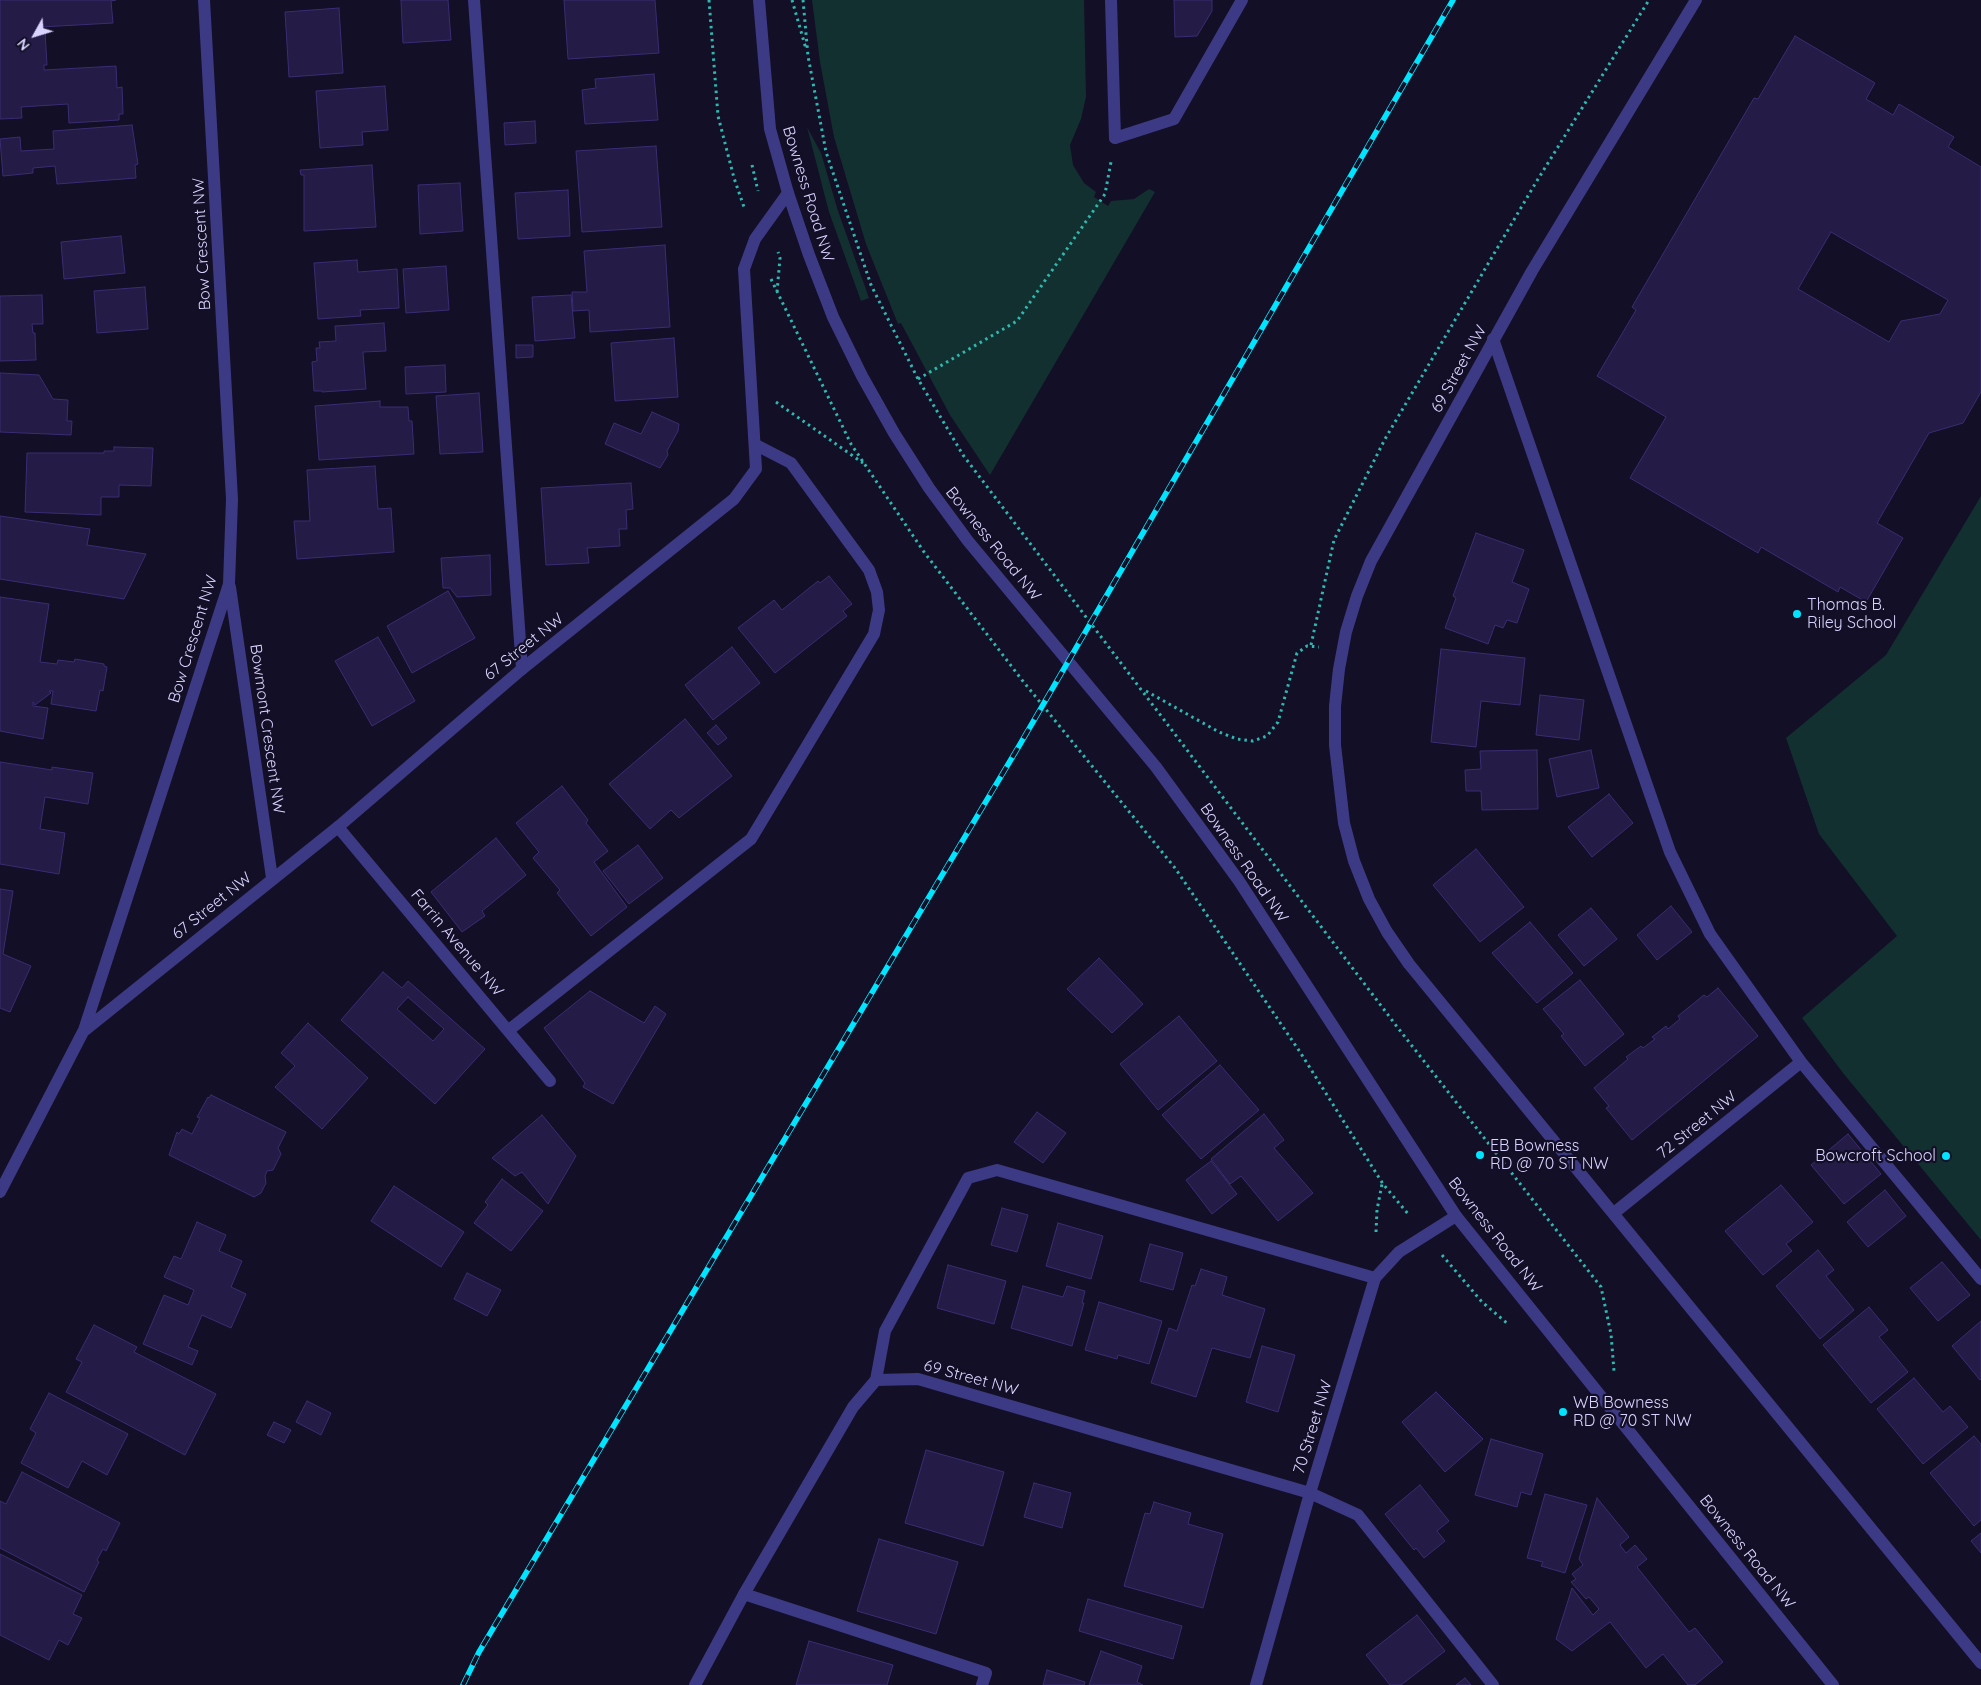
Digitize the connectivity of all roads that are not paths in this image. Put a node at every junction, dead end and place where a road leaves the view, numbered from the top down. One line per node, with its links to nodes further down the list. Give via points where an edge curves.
1 (204, 0): 10 (street, Bow Crescent NW, via 232,499)
2 (474, 0): 11 (street)
3 (759, 0): 7 (street, Bowness Road NW, via 770,129)
4 (1111, 0): 5 (street, via 1115,138 1174,120)
5 (1242, 0)
6 (1696, 0): 8 (street, 69 Street NW)
7 (788, 193): 9 (street, 67 Street NW, via 755,240 744,269); 20 (street, Bowness Road NW, via 833,317 880,409 929,488 968,541 1156,767 1239,880)
8 (1493, 339): 16 (street, via 1670,852 1710,934); 19 (street, 69 Street NW, via 1371,561 1357,596 1342,652 1335,706 1335,745 1344,823 1354,862 1369,899 1409,964)
9 (756, 445): 11 (street, 67 Street NW, via 756,469 734,499); 15 (street, via 791,463 869,570 879,610 874,634 752,839)
10 (230, 584): 13 (street, Bowmont Crescent NW); 14 (street, Bow Crescent NW)
11 (522, 668): 12 (street, 67 Street NW)
12 (338, 827): 13 (street, 67 Street NW); 15 (street, Farrin Avenue NW)
13 (272, 878): 14 (street, 67 Street NW)
14 (84, 1030): 18 (street, Bow Crescent NW)
15 (509, 1030): 17 (street, Farrin Avenue NW)
16 (1801, 1062): 19 (street, 72 Street NW); 22 (street)
17 (550, 1081)
18 (0, 1192)
19 (1614, 1213): 26 (street)
20 (1456, 1216): 21 (street, 70 Street NW, via 1399,1252); 31 (street, Bowness Road NW)
21 (1375, 1278): 23 (street, via 997,1170 968,1178 885,1332); 24 (street, 70 Street NW)
22 (1981, 1279)
23 (876, 1380): 24 (street, 69 Street NW, via 918,1379); 25 (street, via 853,1407)
24 (1310, 1494): 29 (street, 70 Street NW); 30 (street, 69 Street NW, via 1358,1515)
25 (744, 1594): 27 (street); 28 (street, via 986,1673)
26 (1981, 1664)
27 (695, 1685)
28 (982, 1685)
29 (1256, 1685)
30 (1493, 1685)
31 (1833, 1685)

